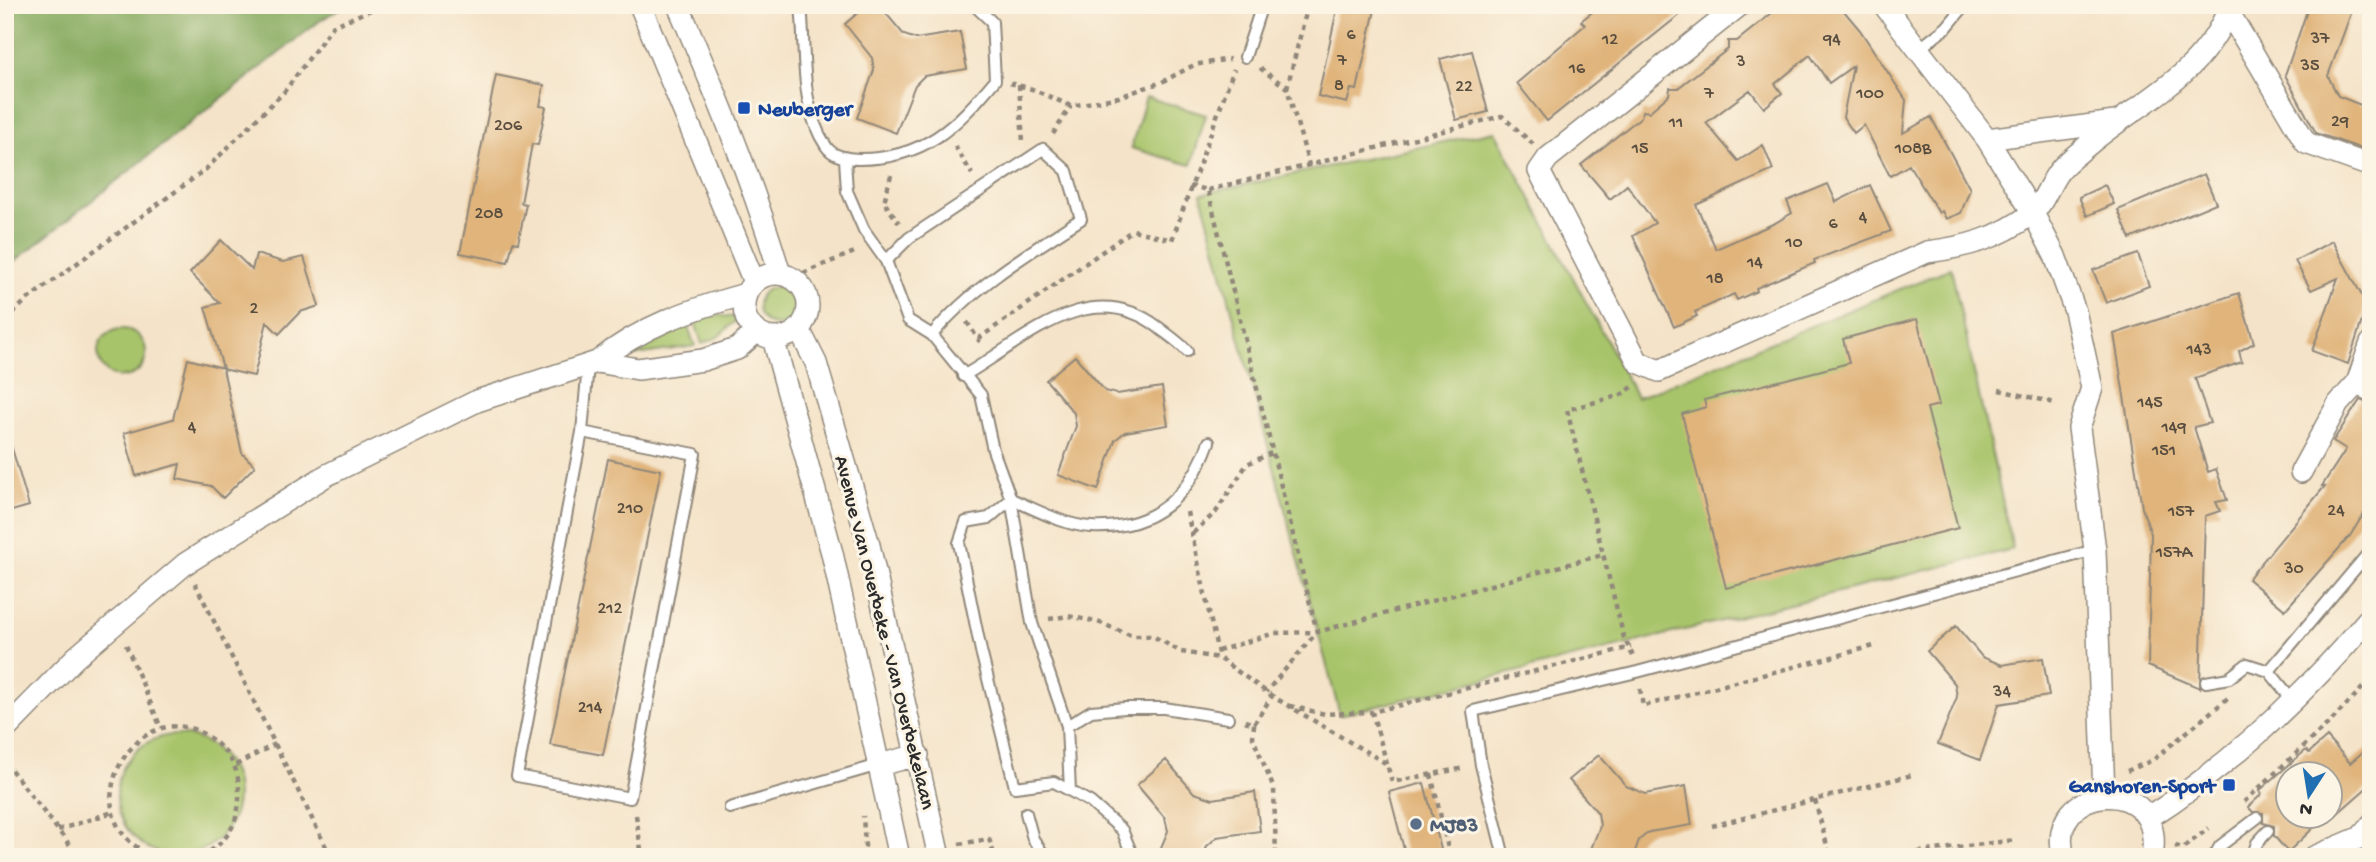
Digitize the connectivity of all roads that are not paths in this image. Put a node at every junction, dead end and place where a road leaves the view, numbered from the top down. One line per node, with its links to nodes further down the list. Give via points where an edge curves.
1 (640, 5): 19 (street, Avenue Van Overbeke - Van Overbekelaan)
2 (678, 5): 18 (street)
3 (801, 5): 14 (lane, via 808,103 826,148)
4 (974, 5): 14 (lane, via 992,22 995,80 947,133 896,156)
5 (1262, 5): 11 (lane)
6 (1740, 5): 16 (street, via 1548,158 1539,172 1638,362 1659,371 1927,252 1970,246 1993,237)
7 (1884, 5): 10 (street)
8 (1965, 5): 10 (lane)
9 (2229, 8): 12 (street, via 2188,70 2168,89); 15 (street, via 2306,143)
10 (1919, 49): 13 (street)
11 (1245, 58)
12 (2115, 122): 13 (street); 16 (street, via 2060,169)
13 (1987, 139): 16 (street)
14 (845, 159): 17 (lane, via 847,191 864,230)
15 (2371, 166)
16 (2033, 213): 32 (street, via 2076,311 2092,388 2078,428)
17 (886, 261): 22 (lane, via 908,320); 22 (lane, via 909,239 1043,149 1067,171 1081,219 948,317)
18 (785, 276): 19 (street, via 766,275); 20 (street, via 800,285 808,307)
19 (750, 288): 21 (street, Avenue Van Overbeke - Van Overbekelaan, via 744,315); 25 (street, via 686,310)
20 (799, 329): 21 (street, via 787,337); 41 (street, Avenue Van Overbeke - Van Overbekelaan, via 816,363 869,545)
21 (765, 335): 25 (street, via 703,360 638,369); 42 (street, Avenue Van Overbeke - Van Overbekelaan, via 832,553)
22 (932, 335): 26 (lane)
23 (2371, 343): 27 (street)
24 (1187, 351): 26 (lane, via 1145,317 1114,306 1079,310 1049,321)
25 (592, 363): 28 (lane); 40 (street, via 477,401 327,475 185,564 75,658)
26 (962, 376): 31 (lane, via 981,395 993,450)
27 (2364, 387): 30 (street, via 2338,404)
28 (582, 432): 28 (lane, via 517,776 630,798 695,454)
29 (1209, 442): 31 (lane, via 1199,470 1182,495 1135,521 1090,527)
30 (2301, 472)
31 (1011, 499): 39 (lane, via 1032,622); 43 (lane, via 989,518 966,522 959,543 975,624 1015,787 1054,782)
32 (2095, 550): 44 (street); 57 (lane, via 1473,711)
33 (2371, 550): 35 (lane)
34 (2371, 616): 37 (street)
35 (2269, 671): 36 (lane, via 2247,663 2228,678); 37 (lane)
36 (2206, 682)
37 (2294, 702): 47 (street, via 2203,779)
38 (1228, 718): 39 (lane, via 1164,708 1125,708 1091,710)
39 (1067, 726): 43 (lane)
40 (5, 730)
41 (918, 755): 42 (street); 54 (street, Avenue Van Overbeke - Van Overbekelaan)
42 (879, 765): 45 (lane); 53 (street, Avenue Van Overbeke - Van Overbekelaan)
43 (1070, 791): 56 (lane, via 1122,830)
44 (2105, 795): 47 (street, via 2137,805); 52 (street, via 2071,813)
45 (730, 808)
46 (1026, 814): 55 (lane, via 1033,839)
47 (2148, 818): 51 (street)
48 (2257, 818): 58 (lane, via 2220,846)
49 (2371, 825): 60 (street, via 2361,837)
50 (2268, 831): 59 (lane)
51 (2153, 852)
52 (2057, 854)
53 (899, 857)
54 (939, 857)
55 (1045, 857)
56 (1133, 857)
57 (1504, 857)
58 (2214, 857)
59 (2252, 857)
60 (2314, 857)

